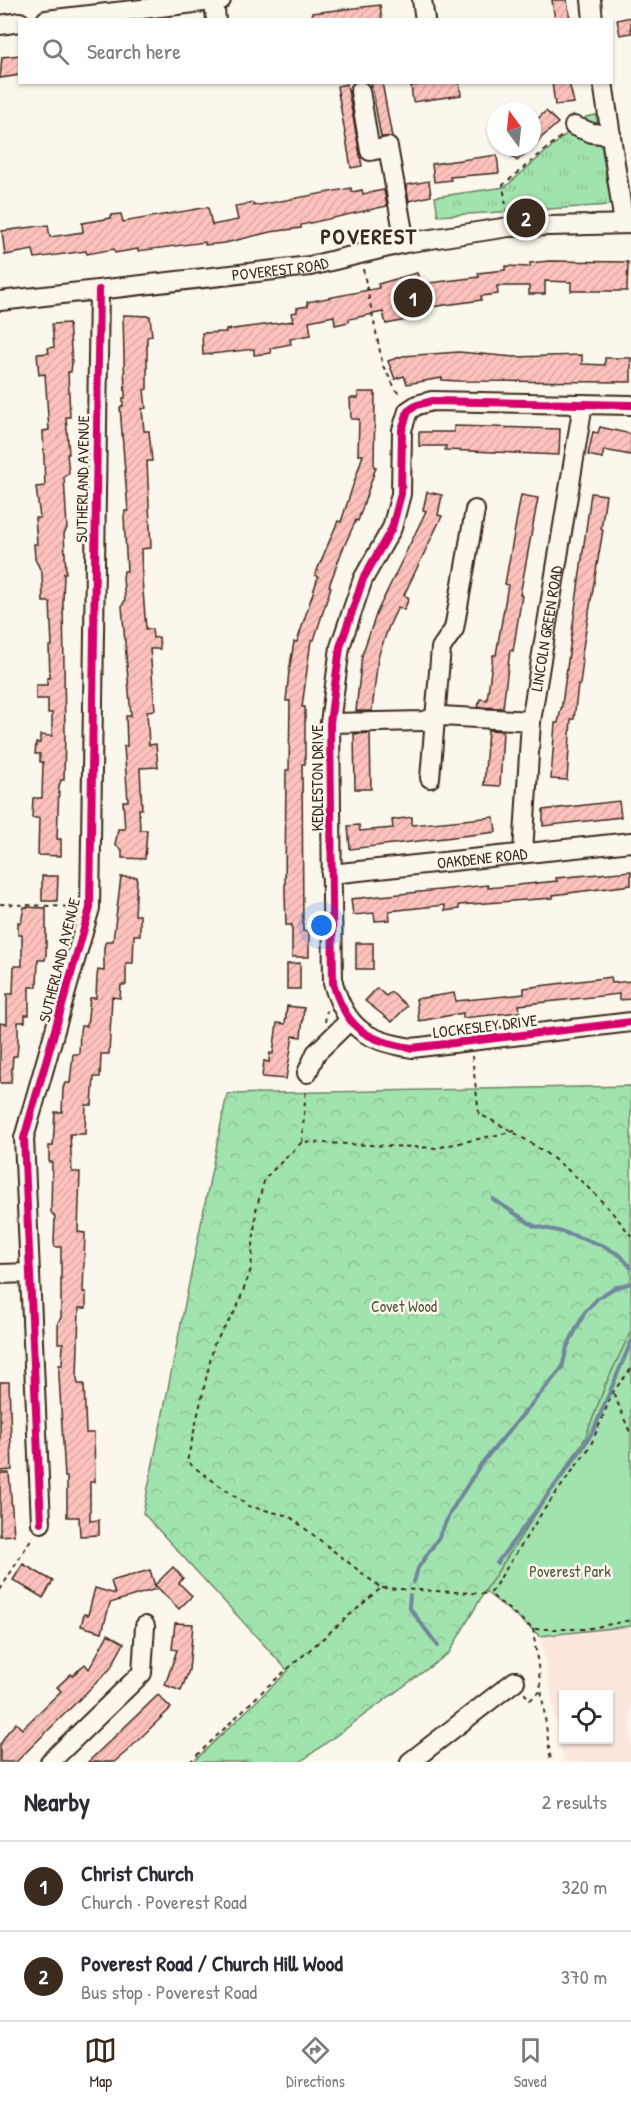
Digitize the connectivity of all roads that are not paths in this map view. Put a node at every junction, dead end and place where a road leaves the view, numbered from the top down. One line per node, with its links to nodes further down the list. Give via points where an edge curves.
1 (218, 0): 4 (street); 5 (street)
2 (422, 0): 6 (street)
3 (591, 0): 7 (street)
4 (63, 18)
5 (216, 18)
6 (425, 18)
7 (593, 18)
8 (18, 22): 9 (street)
9 (0, 25)
10 (603, 84): 13 (street)
11 (360, 91): 15 (street, via 370,151 388,147)
12 (574, 126): 13 (street)
13 (611, 135): 14 (street)
14 (627, 224): 15 (street, POVEREST ROAD, via 508,227)
15 (405, 243): 16 (street, POVEREST ROAD, via 310,266)
16 (99, 290): 17 (street, POVEREST ROAD); 31 (street, SUTHERLAND AVENUE, via 90,908 24,1138)
17 (0, 301)
18 (583, 404): 19 (street); 22 (street, LINCOLN GREEN ROAD); 23 (street, KEDLESTON DRIVE, via 432,401 408,411 402,430 401,494 392,528 363,579 340,648)
19 (631, 405)
20 (475, 510): 21 (street, via 454,629 441,648)
21 (433, 718): 22 (street); 23 (street); 24 (street)
22 (531, 721): 26 (street, LINCOLN GREEN ROAD)
23 (330, 723): 27 (street, KEDLESTON DRIVE)
24 (430, 778)
25 (631, 842): 26 (street, OAKDENE ROAD)
26 (523, 853): 27 (street, OAKDENE ROAD)
27 (331, 874): 28 (street, KEDLESTON DRIVE, via 333,983)
28 (350, 1020): 29 (street, LOCKESLEY DRIVE, via 383,1043 412,1048); 30 (street, via 316,1053)
29 (631, 1022)
30 (306, 1073)
31 (30, 1273): 32 (street); 33 (street, SUTHERLAND AVENUE)
32 (0, 1274)
33 (41, 1523)
34 (146, 1626): 36 (street, via 142,1673)
35 (516, 1682): 37 (street)
36 (50, 1762)
37 (410, 1762)

